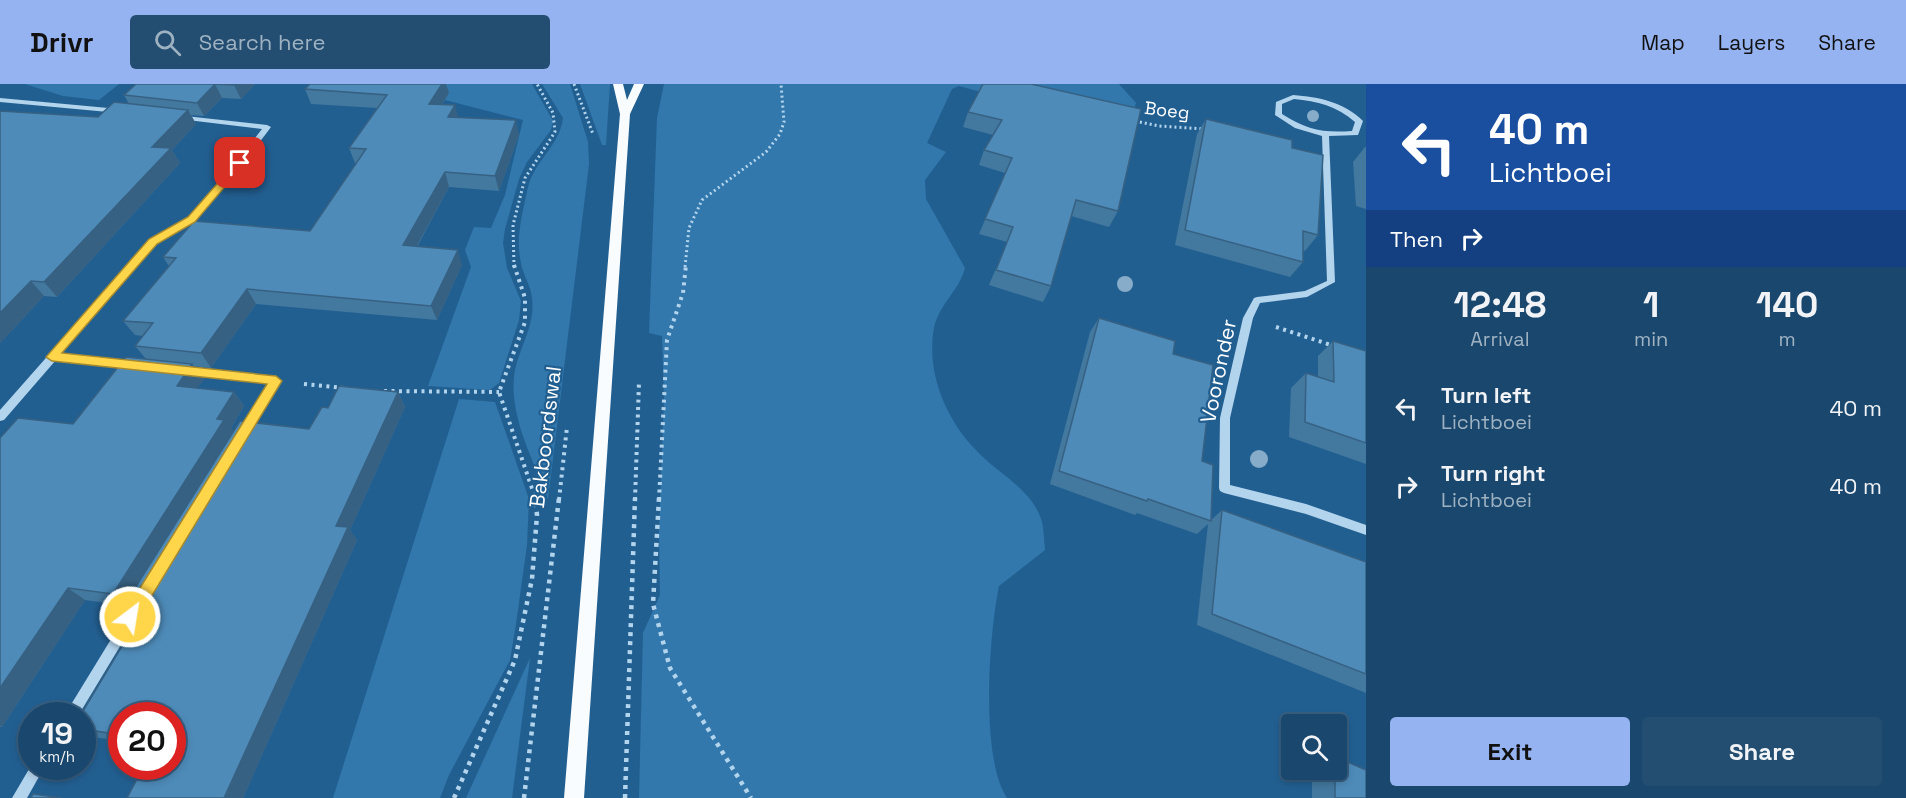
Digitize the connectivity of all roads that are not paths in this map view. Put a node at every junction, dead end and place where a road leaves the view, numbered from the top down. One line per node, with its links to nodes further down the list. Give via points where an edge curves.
1 (618, 84): 5 (main road)
2 (639, 84): 5 (main road)
3 (0, 100): 4 (street)
4 (126, 112)
5 (625, 114): 20 (main road)
6 (172, 116): 10 (street, via 267,127 191,219 153,242)
7 (1356, 133): 8 (street); 8 (street, via 1359,122 1344,108 1318,99 1293,97 1278,103 1279,115 1297,128); 9 (street)
8 (1325, 136): 15 (street, Vooronder, via 1331,282 1307,294 1257,300 1248,318 1225,418 1224,488 1306,509)
9 (1366, 136)
10 (52, 357): 11 (street); 13 (street)
11 (146, 367)
12 (170, 369): 14 (street, via 276,381)
13 (0, 417)
14 (238, 441)
15 (1366, 530)
16 (151, 584): 17 (street)
17 (79, 702)
18 (30, 780): 19 (street)
19 (19, 798)
20 (574, 798)

